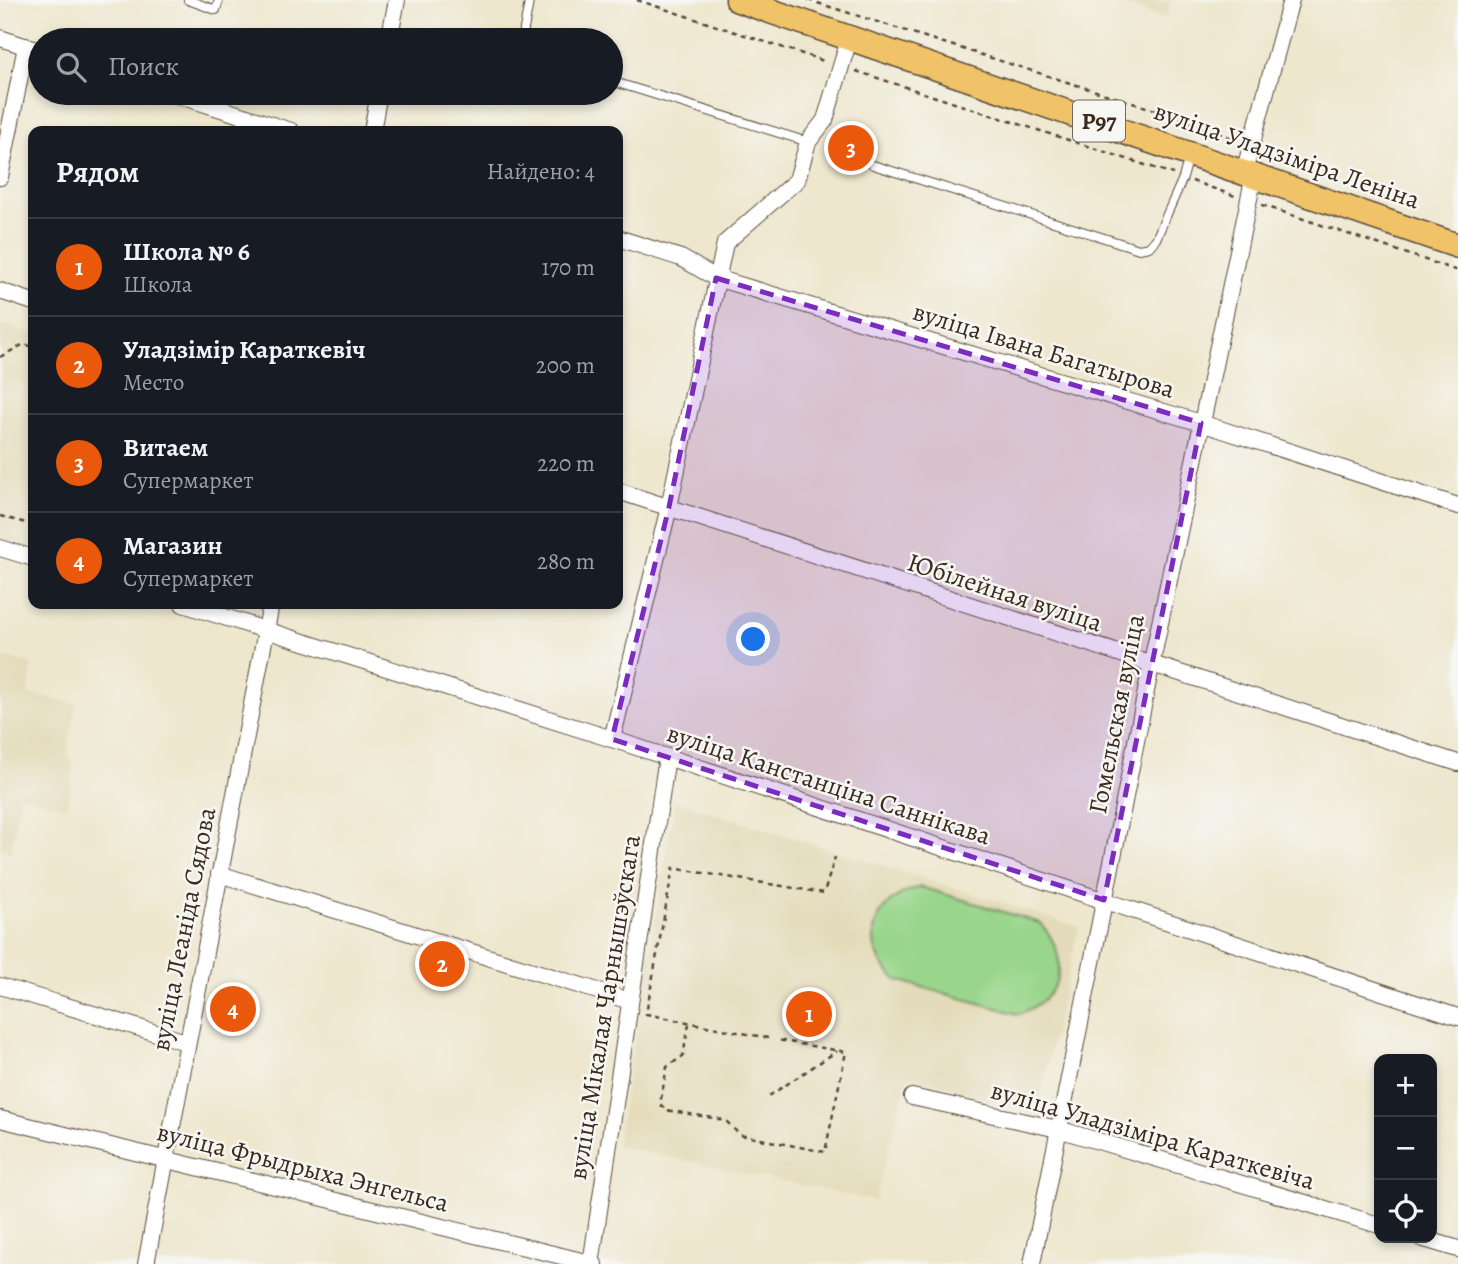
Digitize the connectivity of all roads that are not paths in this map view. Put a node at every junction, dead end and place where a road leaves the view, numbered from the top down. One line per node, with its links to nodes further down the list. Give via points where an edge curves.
1 (188, 0): 2 (lane, via 216,10)
2 (219, 0)
3 (397, 0): 8 (street)
4 (738, 0): 7 (main road, вуліца Уладзіміра Леніна / Р97)
5 (1291, 0): 22 (street, Гомельская вуліца, via 1251,146)
6 (529, 2): 9 (lane)
7 (768, 4): 10 (main road, вуліца Уладзіміра Леніна / Р97)
8 (391, 28)
9 (524, 28)
10 (850, 36): 19 (street, via 825,120); 20 (main road, вуліца Уладзіміра Леніна / Р97)
11 (0, 38): 12 (street)
12 (28, 46)
13 (28, 68): 23 (street)
14 (623, 84): 19 (lane)
15 (209, 105): 17 (street)
16 (377, 105): 18 (street)
17 (275, 126)
18 (373, 126)
19 (808, 142): 26 (street, via 797,180 725,243)
20 (1190, 153): 21 (lane, via 1156,239 1139,249); 22 (main road, вуліца Уладзіміра Леніна / Р97)
21 (873, 165)
22 (1249, 173): 25 (main road, вуліца Уладзіміра Леніна / Р97); 29 (street, Гомельская вуліца, via 1248,201)
23 (0, 177)
24 (623, 240): 26 (street, вуліца Івана Багатырова, via 681,258)
25 (1458, 246)
26 (716, 278): 29 (street, вуліца Івана Багатырова); 32 (street)
27 (0, 291): 28 (street)
28 (28, 300)
29 (1201, 423): 31 (street, вуліца Івана Багатырова); 38 (street, Гомельская вуліца)
30 (623, 493): 32 (street, Юбілейная вуліца)
31 (1458, 506)
32 (669, 508): 38 (street, Юбілейная вуліца); 39 (street)
33 (0, 548): 34 (street)
34 (28, 556)
35 (200, 609): 37 (street, вуліца Канстанціна Саннікава)
36 (270, 609): 37 (street, вуліца Леаніда Сядова)
37 (266, 628): 39 (street, вуліца Канстанціна Саннікава); 42 (street, вуліца Леаніда Сядова)
38 (1151, 666): 41 (street, Юбілейная вуліца); 43 (street, Гомельская вуліца)
39 (612, 739): 40 (street, вуліца Канстанціна Саннікава)
40 (667, 757): 43 (street, вуліца Канстанціна Саннікава); 45 (street, вуліца Мікалая Чарнышэўскага)
41 (1458, 763)
42 (219, 874): 45 (street); 47 (street, вуліца Леаніда Сядова)
43 (1104, 900): 46 (street, вуліца Канстанціна Саннікава); 50 (street, Гомельская вуліца)
44 (0, 986): 47 (street)
45 (629, 1001): 56 (street, вуліца Мікалая Чарнышэўскага)
46 (1458, 1017)
47 (186, 1042): 51 (street, вуліца Леаніда Сядова)
48 (912, 1097): 50 (street, вуліца Уладзіміра Караткевіча)
49 (0, 1119): 51 (street, вуліца Фрыдрыха Энгельса)
50 (1058, 1129): 52 (street, вуліца Уладзіміра Караткевіча); 57 (street, Гомельская вуліца)
51 (164, 1158): 55 (street, вуліца Леаніда Сядова); 56 (street, вуліца Фрыдрыха Энгельса)
52 (1374, 1224)
53 (1437, 1243): 54 (street)
54 (1458, 1249)
55 (146, 1264)
56 (592, 1264)
57 (1032, 1264)

